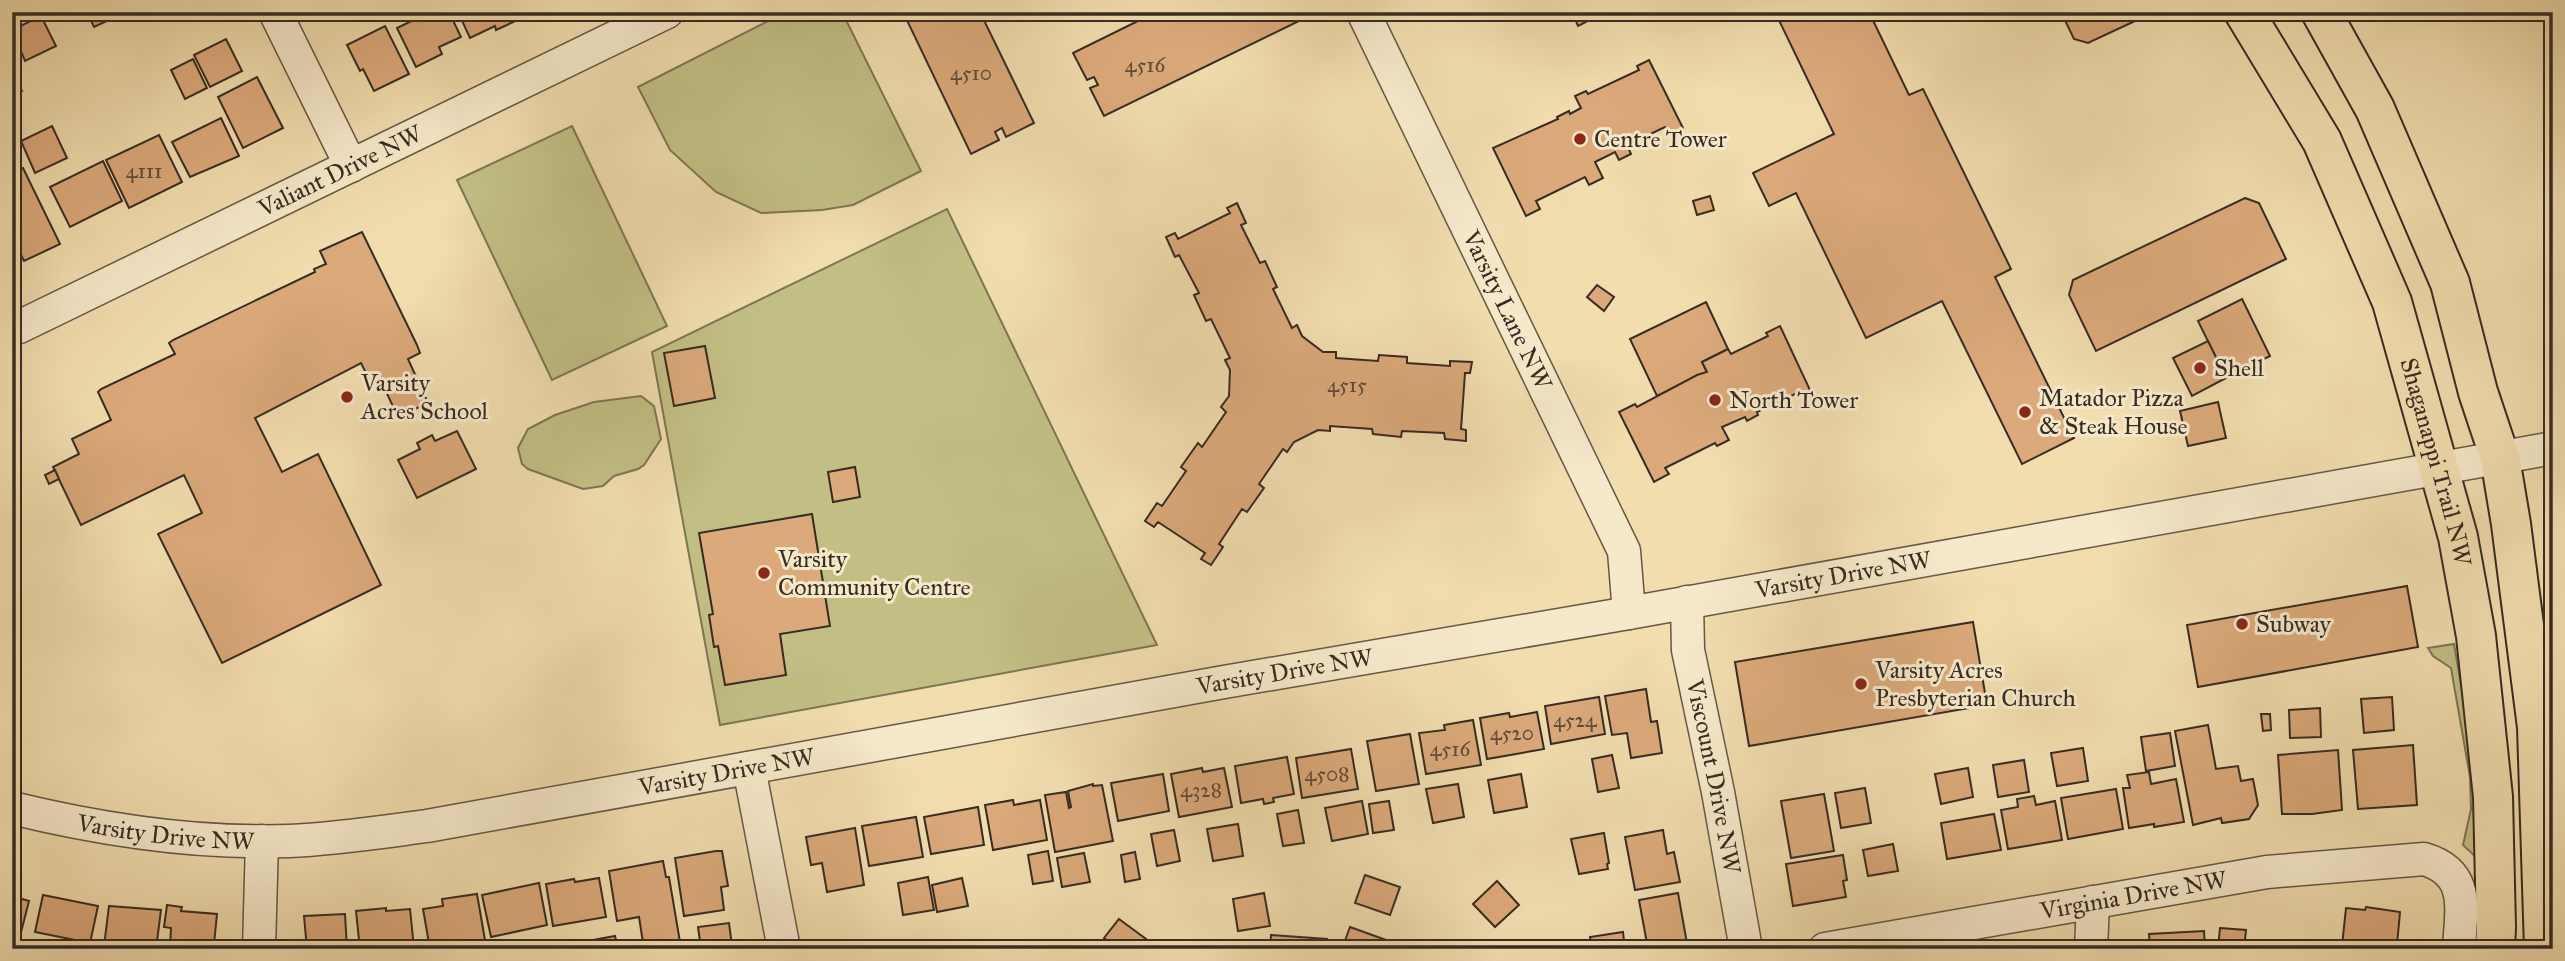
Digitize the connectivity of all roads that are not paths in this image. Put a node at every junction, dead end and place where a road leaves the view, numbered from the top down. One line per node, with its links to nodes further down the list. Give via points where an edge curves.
1 (275, 12): 6 (street)
2 (667, 12): 6 (street, Valiant Drive NW)
3 (1363, 12): 12 (street, Varsity Lane NW, via 1624,551)
4 (2244, 12): 10 (main road, Shaganappi Trail NW, via 2322,141 2392,302)
5 (2320, 12): 9 (main road, via 2375,109 2450,282)
6 (351, 166): 7 (street, Valiant Drive NW)
7 (12, 328)
8 (2553, 448): 9 (street, Varsity Drive NW)
9 (2500, 458): 10 (street, Varsity Drive NW); 24 (main road, via 2537,727)
10 (2440, 470): 11 (street, Varsity Drive NW); 23 (main road, Shaganappi Trail NW, via 2476,636 2493,797)
11 (1687, 602): 12 (street, Varsity Drive NW); 19 (street, Viscount Drive NW, via 1688,650)
12 (1629, 613): 13 (street, Varsity Drive NW)
13 (749, 768): 15 (street, Varsity Drive NW, via 427,826); 18 (street)
14 (12, 808): 15 (street, Varsity Drive NW, via 165,836)
15 (262, 841): 17 (street)
16 (2093, 902): 20 (street, Virginia Drive NW); 21 (street); 22 (street, Virginia Drive NW, via 2295,868 2424,859 2442,866 2460,891)
17 (259, 949)
18 (784, 949)
19 (1746, 949)
20 (1825, 949)
21 (2091, 949)
22 (2459, 949)
23 (2495, 949)
24 (2544, 949)

